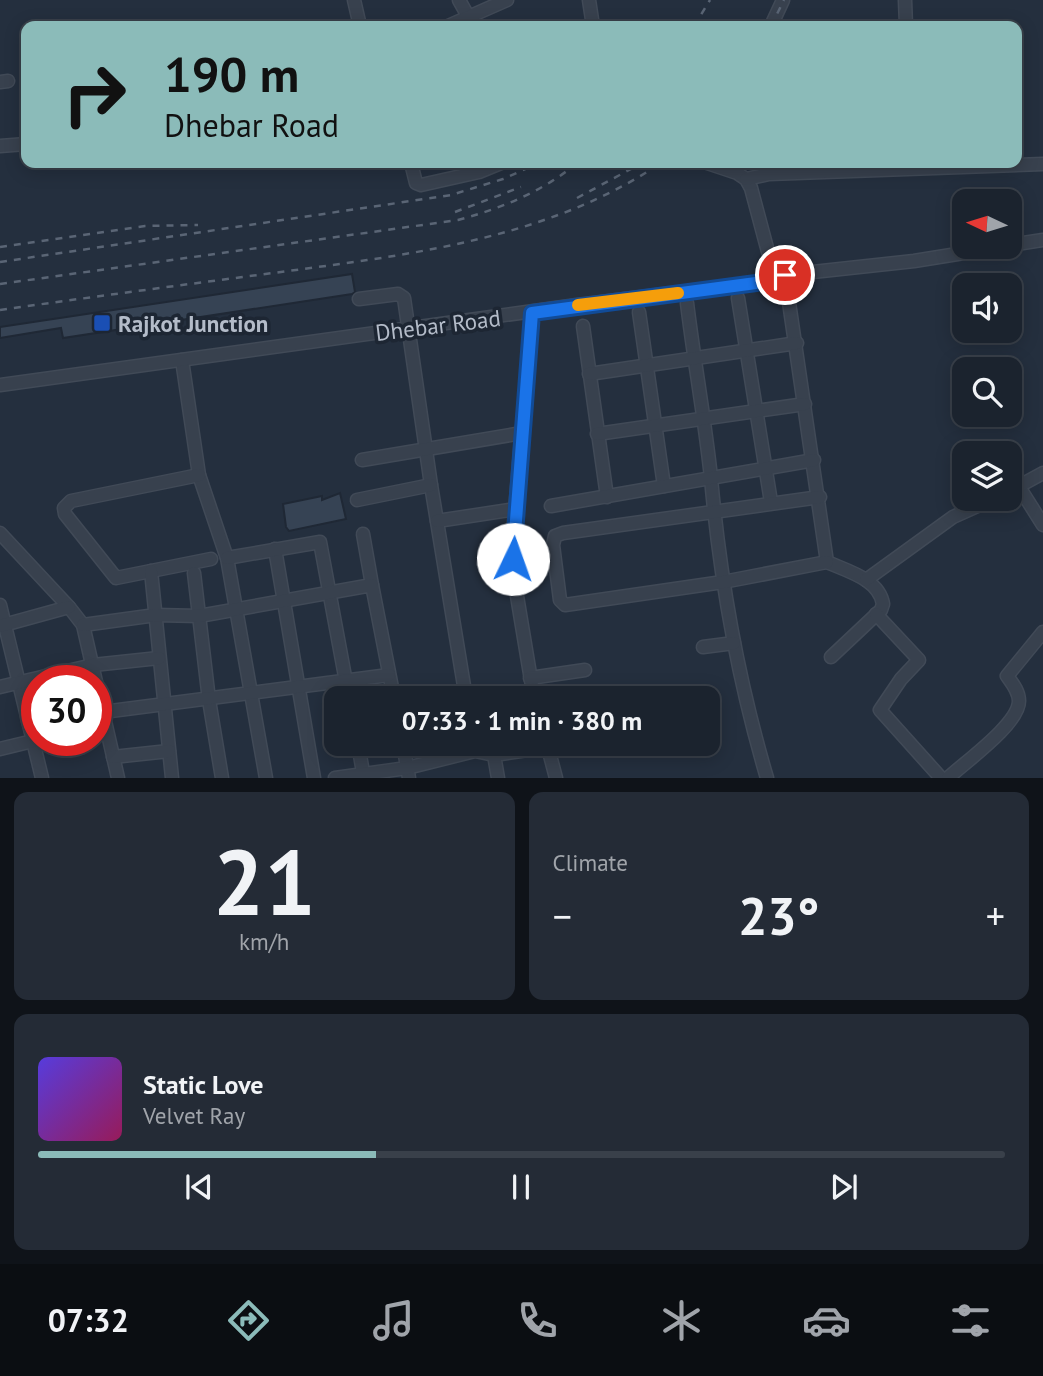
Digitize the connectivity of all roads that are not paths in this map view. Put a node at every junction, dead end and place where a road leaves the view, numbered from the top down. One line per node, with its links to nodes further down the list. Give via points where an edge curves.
1 (354, 0): 9 (street)
2 (459, 0): 8 (street)
3 (508, 0): 7 (street)
4 (589, 0): 11 (street)
5 (783, 0): 12 (street)
6 (905, 0): 13 (street)
7 (494, 2): 8 (street)
8 (468, 16): 10 (street)
9 (359, 21)
10 (458, 21)
11 (592, 21)
12 (773, 21)
13 (906, 21)
14 (21, 144): 15 (street)
15 (0, 146)
16 (1043, 164): 17 (street)
17 (1022, 165)
18 (412, 168): 19 (street, via 416,183 421,185)
19 (490, 168)
20 (719, 168): 22 (street)
21 (933, 168): 22 (street, via 769,174)
22 (746, 179): 26 (street)
23 (1043, 240): 24 (street)
24 (1022, 243)
25 (952, 255): 26 (street, Dhebar Road)
26 (780, 277): 31 (street, Dhebar Road); 34 (street)
27 (738, 298): 35 (street)
28 (359, 299): 33 (street, via 398,294 404,298)
29 (687, 303): 36 (street)
30 (639, 312): 38 (street)
31 (532, 313): 33 (street, Dhebar Road); 45 (street)
32 (583, 326): 39 (street)
33 (408, 328): 37 (street, Dhebar Road); 47 (street)
34 (797, 343): 35 (street); 41 (street)
35 (745, 350): 36 (street); 42 (street)
36 (694, 359): 38 (street); 43 (street)
37 (182, 360): 40 (street, Dhebar Road); 52 (street)
38 (645, 366): 39 (street); 44 (street)
39 (589, 374): 46 (street)
40 (0, 385)
41 (805, 404): 42 (street); 49 (street)
42 (755, 409): 43 (street); 50 (street)
43 (702, 418): 44 (street); 53 (street)
44 (654, 426): 46 (street); 56 (street)
45 (522, 433): 47 (street); 63 (street)
46 (597, 434): 57 (street)
47 (425, 450): 48 (street); 54 (street)
48 (362, 460)
49 (814, 460): 50 (street); 58 (street)
50 (765, 469): 53 (street); 61 (street)
51 (1043, 473): 55 (street)
52 (199, 475): 71 (street); 74 (street, via 71,501 64,508 66,518 116,578)
53 (710, 478): 56 (street); 64 (street)
54 (431, 485): 60 (street); 66 (street)
55 (1022, 485)
56 (664, 486): 57 (street)
57 (607, 497): 62 (street)
58 (820, 497): 61 (street); 73 (street)
59 (1022, 499): 67 (street)
60 (357, 500)
61 (771, 502): 64 (street)
62 (551, 506)
63 (516, 509): 66 (street); 97 (street, via 513,572)
64 (712, 511): 77 (street); 77 (street, via 555,536 560,600 572,605)
65 (970, 511): 76 (street, via 933,531)
66 (437, 521): 102 (street)
67 (1043, 525)
68 (0, 533): 82 (street)
69 (363, 534): 78 (street)
70 (275, 549): 71 (street); 79 (street, via 320,541); 80 (street)
71 (227, 558): 83 (street)
72 (211, 559): 74 (street)
73 (827, 562): 76 (street); 77 (street)
74 (151, 571): 85 (street)
75 (194, 573): 86 (street)
76 (866, 580): 84 (street, via 882,597)
77 (723, 582): 90 (street)
78 (372, 585): 79 (street); 96 (street)
79 (329, 593): 80 (street); 99 (street)
80 (284, 600): 83 (street); 105 (street)
81 (0, 605): 87 (street)
82 (69, 607): 87 (street); 88 (street)
83 (236, 610): 86 (street); 107 (street)
84 (876, 614): 92 (street); 133 (street, via 919,660 880,710)
85 (156, 615): 86 (street); 88 (street); 93 (street)
86 (199, 616): 108 (street)
87 (2, 625): 98 (street)
88 (83, 625): 94 (street)
89 (1043, 632): 134 (street, via 1007,676 1017,692 1017,712)
90 (734, 643): 91 (street); 132 (street)
91 (703, 647)
92 (831, 657)
93 (159, 659): 94 (street); 109 (street)
94 (93, 665)
95 (585, 670): 97 (street)
96 (389, 675): 99 (street); 101 (street)
97 (530, 678): 103 (street)
98 (19, 682): 104 (street); 106 (street)
99 (346, 682): 100 (street); 105 (street)
100 (347, 686)
101 (391, 686)
102 (464, 686)
103 (532, 686)
104 (0, 687)
105 (300, 688): 107 (street); 128 (street)
106 (21, 689)
107 (250, 694): 108 (street); 127 (street)
108 (209, 699): 109 (street); 126 (street)
109 (163, 706): 110 (street); 113 (street)
110 (112, 719)
111 (21, 744): 112 (street)
112 (0, 749)
113 (169, 751): 120 (street); 125 (street)
114 (112, 754): 120 (street)
115 (37, 756): 123 (street)
116 (360, 756): 122 (street)
117 (451, 756): 121 (street)
118 (494, 756): 130 (street)
119 (550, 756): 131 (street)
120 (113, 757): 124 (street)
121 (408, 773): 122 (street)
122 (364, 776): 129 (street)
123 (41, 778)
124 (118, 778)
125 (172, 778)
126 (222, 778)
127 (265, 778)
128 (314, 778)
129 (335, 778)
130 (498, 778)
131 (556, 778)
132 (766, 778)
133 (941, 778)
134 (948, 778)

